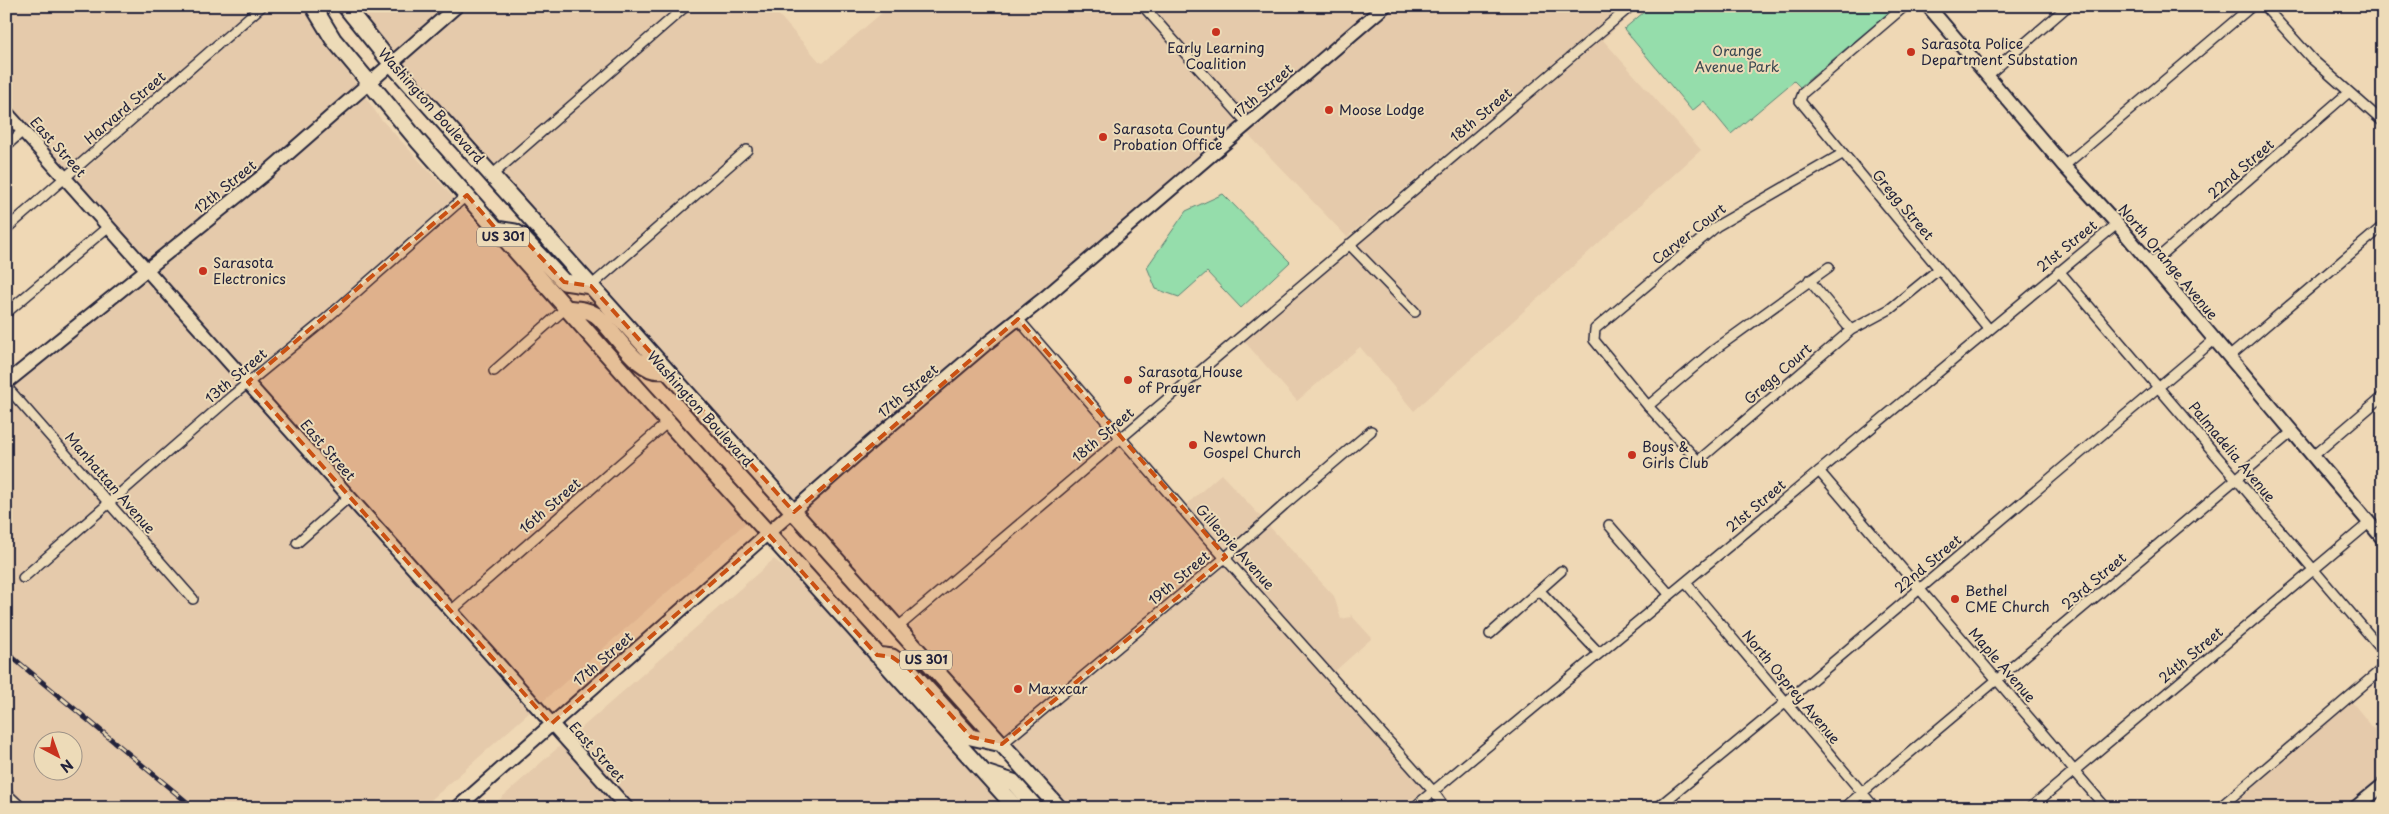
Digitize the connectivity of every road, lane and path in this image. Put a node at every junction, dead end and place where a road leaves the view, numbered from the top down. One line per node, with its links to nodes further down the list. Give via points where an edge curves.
1 (262, 6): 27 (street, Harvard Street)
2 (313, 6): 16 (main road, US 301, via 333,39)
3 (345, 6): 14 (main road, Washington Boulevard / US 301)
4 (457, 6): 14 (street, 12th Street)
5 (686, 6): 26 (street)
6 (1143, 6): 20 (street)
7 (1385, 6): 20 (street, 17th Street)
8 (1631, 6): 34 (street, 18th Street)
9 (1906, 6): 24 (street, Gregg Street, via 1802,93 1802,106)
10 (1928, 6): 15 (street, North Orange Avenue)
11 (2068, 6): 15 (street)
12 (2252, 6): 25 (street)
13 (2264, 6): 17 (street, via 2312,59)
14 (392, 63): 16 (street, 12th Street); 26 (main road, Washington Boulevard / US 301)
15 (1987, 76): 25 (street, North Orange Avenue)
16 (368, 83): 28 (main road, US 301); 37 (street, 12th Street, via 265,174)
17 (2349, 92): 19 (street); 35 (street, 22nd Street)
18 (6, 112): 21 (street, East Street)
19 (2383, 122)
20 (1248, 124): 45 (street, 17th Street)
21 (23, 131): 22 (street); 27 (street, East Street)
22 (6, 146)
23 (747, 150): 41 (street)
24 (1842, 154): 38 (street, Gregg Street); 56 (street, Carver Court, via 1716,226 1595,329 1593,336)
25 (2064, 166): 29 (street, North Orange Avenue)
26 (492, 175): 41 (main road, Washington Boulevard / US 301)
27 (66, 178): 30 (street, East Street); 32 (street, Harvard Street)
28 (466, 195): 33 (main road, US 301); 52 (street, 13th Street, via 323,322)
29 (2117, 224): 35 (street, North Orange Avenue); 39 (street, 21st Street)
30 (109, 226): 37 (street, East Street); 44 (street)
31 (2383, 226): 49 (street)
32 (6, 229)
33 (496, 230): 41 (main road, via 521,236 564,282); 42 (main road, US 301)
34 (1349, 244): 43 (street); 60 (street, 18th Street)
35 (2150, 265): 48 (street, North Orange Avenue)
36 (1829, 267): 40 (street)
37 (147, 269): 52 (street, East Street); 53 (street, 12th Street)
38 (1939, 269): 46 (street, Gregg Street); 47 (street, Gregg Court, via 1890,309)
39 (2059, 270): 46 (street, 21st Street); 54 (street, Palmadelia Avenue)
40 (1808, 280): 47 (street); 56 (street, via 1714,350)
41 (591, 286): 50 (main road, Washington Boulevard / US 301)
42 (566, 308): 50 (main road, via 582,309 597,316 649,370); 51 (street); 57 (main road, US 301)
43 (1415, 312)
44 (6, 313)
45 (1018, 319): 60 (street, Gillespie Avenue); 66 (street, 17th Street, via 877,437)
46 (1989, 329): 62 (street, 21st Street)
47 (1851, 330): 56 (street, Gregg Court, via 1698,461)
48 (2214, 340): 49 (street, North Orange Avenue); 54 (street, 22nd Street)
49 (2229, 357): 59 (street, North Orange Avenue)
50 (665, 369): 66 (main road, Washington Boulevard / US 301)
51 (494, 371)
52 (248, 382): 64 (street, East Street); 65 (street, 13th Street)
53 (6, 384): 65 (street, Manhattan Avenue)
54 (2159, 387): 63 (street, Palmadelia Avenue); 77 (street, 22nd Street)
55 (2383, 396): 61 (street)
56 (1648, 406)
57 (668, 422): 69 (main road, US 301); 81 (street, 16th Street)
58 (1372, 431): 72 (street, 19th Street)
59 (2292, 432): 61 (street, North Orange Avenue); 63 (street, 23rd Street)
60 (1120, 439): 72 (street, Gillespie Avenue); 82 (street, 18th Street)
61 (2313, 456): 67 (street, North Orange Avenue)
62 (1819, 471): 76 (street, 21st Street); 77 (street, Maple Avenue)
63 (2237, 479): 73 (street, Palmadelia Avenue); 88 (street, 23rd Street)
64 (349, 497): 71 (street); 81 (street, East Street)
65 (110, 503): 75 (street, 13th Street); 80 (street, Manhattan Avenue)
66 (794, 512): 69 (street, 17th Street); 82 (main road, Washington Boulevard / US 301)
67 (2369, 523): 70 (street, North Orange Avenue); 73 (street, 24th Street)
68 (1609, 526): 79 (street)
69 (768, 534): 86 (main road, US 301); 90 (street, 17th Street)
70 (2383, 539)
71 (297, 543)
72 (1226, 557): 91 (street, 19th Street); 95 (street, Gillespie Avenue)
73 (2314, 570): 84 (street, Palmadelia Avenue); 92 (street, 24th Street)
74 (1561, 571): 78 (street)
75 (23, 578)
76 (1686, 583): 79 (street, 21st Street); 89 (street, North Osprey Avenue)
77 (1919, 590): 88 (street, Maple Avenue); 89 (street, 22nd Street)
78 (1540, 591): 83 (street); 85 (street)
79 (1670, 595): 85 (street, 21st Street)
80 (193, 599)
81 (451, 611): 90 (street, East Street)
82 (897, 628): 91 (main road, Washington Boulevard / US 301)
83 (1490, 634)
84 (2383, 651)
85 (1598, 653): 95 (street, 21st Street)
86 (877, 655): 91 (main road, via 892,657 909,669 971,737); 93 (main road, US 301)
87 (2383, 668): 111 (street)
88 (1997, 681): 92 (street, Maple Avenue); 96 (street, 23rd Street)
89 (1786, 702): 96 (street, North Osprey Avenue); 106 (street, 22nd Street)
90 (551, 724): 99 (street, 17th Street); 100 (street, East Street)
91 (1002, 744): 103 (main road, Washington Boulevard / US 301)
92 (2074, 771): 109 (street, 24th Street); 110 (street, Maple Avenue)
93 (985, 773): 101 (main road, US 301); 102 (main road, via 1013,782)
94 (2383, 785): 112 (street)
95 (1433, 791): 104 (street, 21st Street); 105 (street, Gillespie Avenue)
96 (1862, 792): 107 (street, 23rd Street); 108 (street, North Osprey Avenue)
97 (7, 794): 98 (street)
98 (22, 808)
99 (457, 808)
100 (627, 808)
101 (1016, 808)
102 (1036, 808)
103 (1059, 808)
104 (1413, 808)
105 (1445, 808)
106 (1657, 808)
107 (1844, 808)
108 (1875, 808)
109 (2030, 808)
110 (2106, 808)
111 (2218, 808)
112 (2355, 808)

